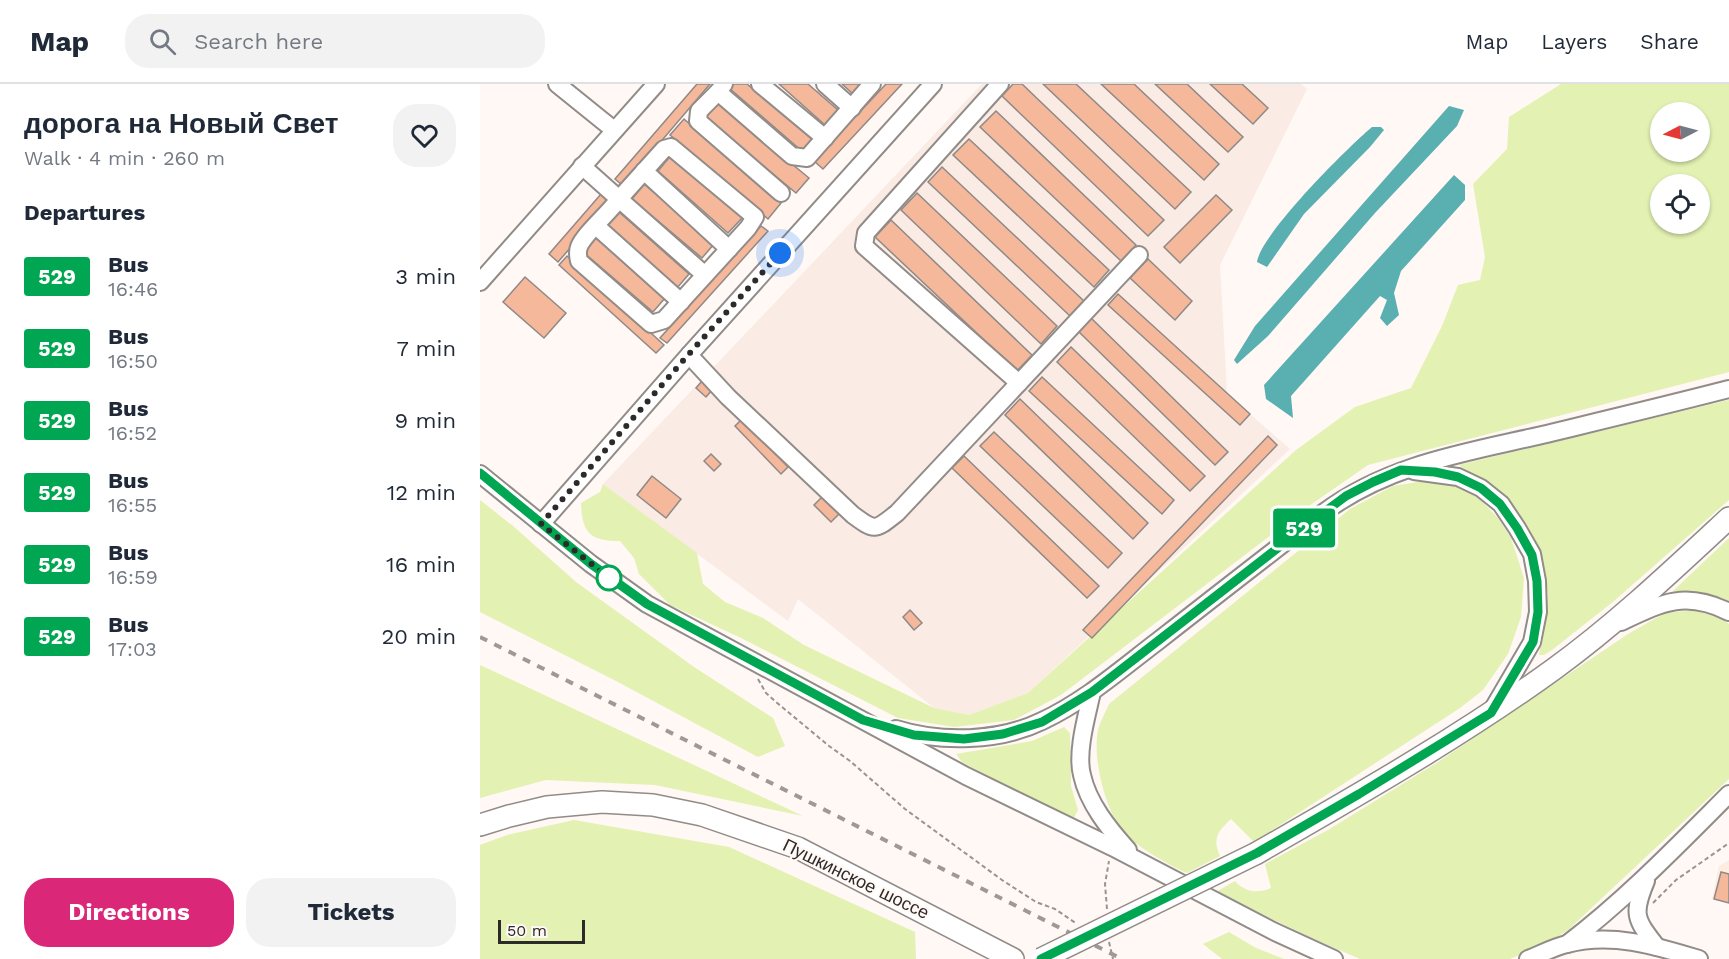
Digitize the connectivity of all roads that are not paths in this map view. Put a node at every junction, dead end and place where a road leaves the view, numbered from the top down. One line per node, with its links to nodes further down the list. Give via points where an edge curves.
1 (557, 84): 10 (street)
2 (656, 84): 10 (street)
3 (760, 84): 11 (street)
4 (825, 84): 9 (street)
5 (872, 84): 9 (street)
6 (933, 84): 22 (street)
7 (1000, 84): 23 (street, via 866,233 864,246)
8 (721, 88): 11 (street, via 792,156 807,158); 14 (street, via 699,111 698,121)
9 (852, 108): 11 (street)
10 (614, 130): 12 (street)
11 (825, 138)
12 (582, 166): 15 (street); 20 (street)
13 (644, 171): 15 (street); 17 (street); 17 (street, via 664,149 671,147 755,217)
14 (781, 194)
15 (619, 199): 16 (street); 19 (street)
16 (596, 226): 21 (street); 21 (street, via 580,244 579,261 651,324 664,320)
17 (729, 249): 19 (street)
18 (1139, 255): 23 (street)
19 (705, 275): 21 (street)
20 (480, 282)
21 (681, 302)
22 (688, 355): 23 (street, via 736,405 870,527 879,527 897,513); 28 (street)
23 (1018, 383)
24 (1729, 389): 25 (street)
25 (1401, 470): 31 (street, via 1346,496); 32 (street, via 1458,477 1481,488 1500,504 1532,555 1538,612 1533,642)
26 (480, 474): 28 (street)
27 (1729, 518): 30 (main road)
28 (541, 524): 33 (street, via 647,604)
29 (1729, 612): 30 (street, via 1695,600 1677,600)
30 (1602, 632): 32 (main road)
31 (1092, 692): 33 (street, via 1042,722 1003,734 964,739 914,735); 36 (street, via 1082,737 1081,774 1109,829)
32 (1491, 713): 41 (main road, bridge, via 1257,853)
33 (863, 720): 36 (street)
34 (1729, 794): 37 (street)
35 (480, 825): 40 (main road, Пушкинское шоссе, via 547,807 602,802 652,805 702,815 798,848)
36 (1136, 860): 42 (street)
37 (1649, 874): 38 (street); 39 (street, via 1637,902 1638,918)
38 (1567, 944): 39 (street, via 1614,940); 43 (street)
39 (1657, 947): 44 (street)
40 (1013, 959)
41 (1041, 959)
42 (1334, 959)
43 (1528, 959)
44 (1699, 959)

